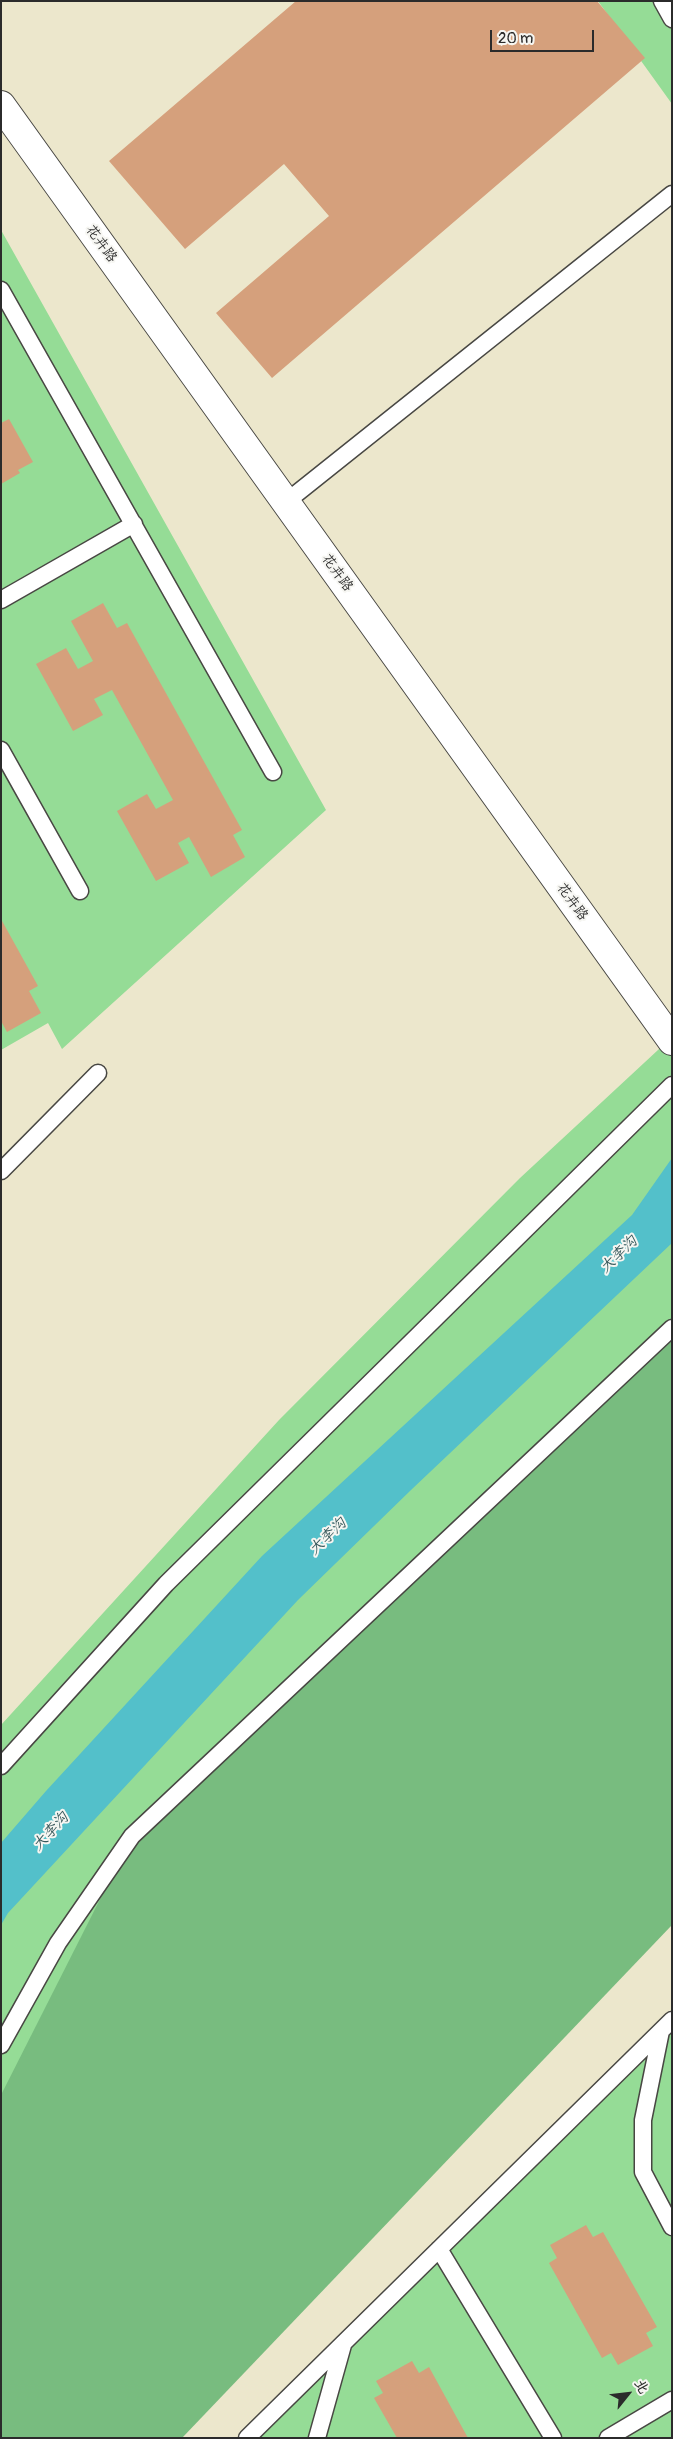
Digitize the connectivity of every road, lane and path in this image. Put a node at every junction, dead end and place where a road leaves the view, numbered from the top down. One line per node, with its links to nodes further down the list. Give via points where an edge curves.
1 (662, 1): 2 (lane)
2 (672, 19)
3 (1, 104): 6 (street, 花卉路)
4 (672, 194): 6 (lane)
5 (1, 290): 7 (lane)
6 (286, 502): 12 (street, 花卉路)
7 (134, 524): 8 (lane); 10 (lane)
8 (1, 600)
9 (1, 750): 11 (lane)
10 (273, 772)
11 (80, 892)
12 (672, 1041)
13 (98, 1073): 15 (lane)
14 (672, 1085): 17 (lane, via 166,1584)
15 (1, 1171)
16 (672, 1328): 19 (lane, via 132,1836 58,1943)
17 (1, 1766)
18 (666, 2025): 20 (lane, via 643,2120 643,2172); 21 (lane)
19 (1, 2045)
20 (672, 2227)
21 (439, 2249): 22 (lane); 26 (lane)
22 (344, 2343): 24 (lane); 25 (lane)
23 (672, 2400): 27 (lane)
24 (247, 2438)
25 (317, 2438)
26 (553, 2438)
27 (608, 2438)

